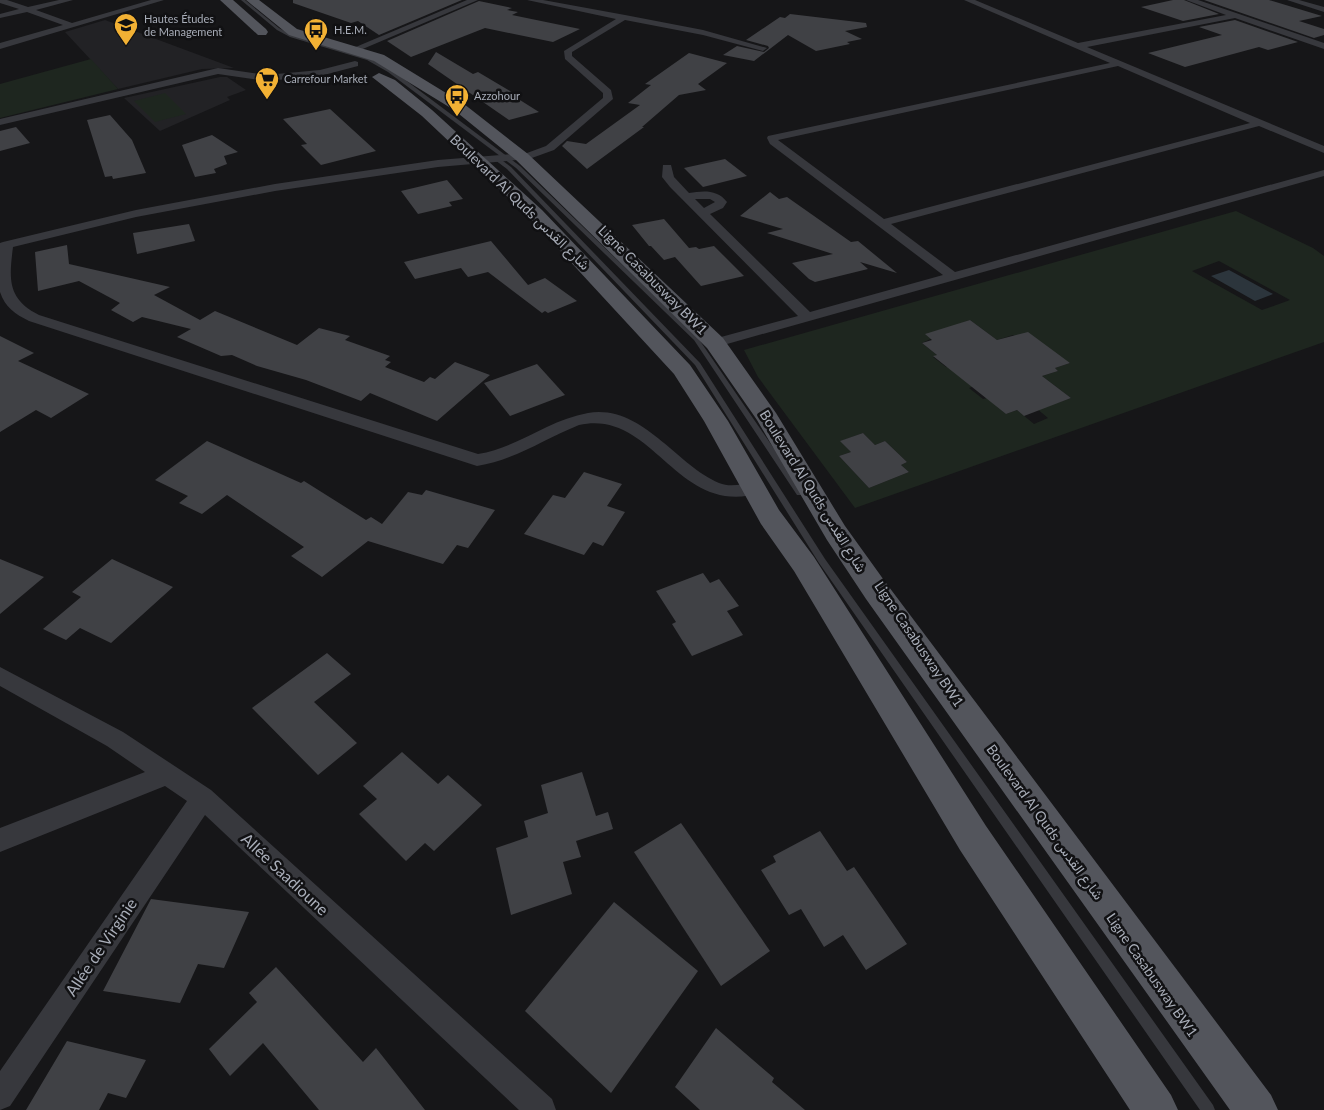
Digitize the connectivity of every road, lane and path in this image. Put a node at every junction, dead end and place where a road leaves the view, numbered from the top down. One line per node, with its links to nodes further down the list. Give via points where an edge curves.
1 (0, 0): 13 (street)
2 (69, 0): 13 (street)
3 (160, 0): 18 (street)
4 (226, 0): 23 (main road, Boulevard Al Quds شارع القدس, via 264,33)
5 (235, 0): 28 (lane, Ligne Casabusway BW1, via 272,30 288,38 364,61)
6 (243, 0): 28 (lane, Ligne Casabusway BW1, via 291,36 368,59 390,71)
7 (252, 0): 23 (main road, Boulevard Al Quds شارع القدس, via 293,32)
8 (474, 0): 23 (street)
9 (531, 0): 17 (street)
10 (968, 0): 20 (street)
11 (1190, 0): 16 (street)
12 (1291, 0): 14 (street)
13 (27, 10): 15 (street); 18 (street)
14 (1324, 10)
15 (0, 16)
16 (1235, 16): 20 (street); 21 (street)
17 (625, 17): 22 (street); 28 (street, via 570,48 567,54 608,92 608,99 550,148 540,154)
18 (70, 25): 19 (street)
19 (0, 46)
20 (1077, 46): 24 (street)
21 (1324, 46)
22 (764, 48)
23 (355, 57): 25 (street, via 320,73 266,78 218,71); 28 (main road, Boulevard Al Quds شارع القدس, via 380,58 459,107); 29 (main road, Boulevard Al Quds شارع القدس, via 427,112)
24 (1117, 64): 26 (street); 34 (street, via 772,138)
25 (0, 122)
26 (1260, 123): 27 (street); 34 (street)
27 (1324, 150)
28 (509, 159): 29 (street); 38 (main road, Boulevard Al Quds شارع القدس); 40 (lane, Ligne Casabusway BW1, via 696,340); 50 (lane, Ligne Casabusway BW1, via 509,168 698,364 822,561)
29 (478, 161): 35 (street, via 365,173 222,197); 39 (main road, Boulevard Al Quds شارع القدس, via 536,214 682,370 716,421)
30 (667, 167): 32 (street, via 670,181)
31 (1324, 173): 36 (street)
32 (686, 197): 33 (street); 33 (street, via 708,195 722,202)
33 (703, 213): 37 (street)
34 (881, 222): 36 (street)
35 (4, 246): 39 (street, via 4,294 15,308 34,318 477,460 508,453 576,421 595,416 630,426 710,487 731,492)
36 (954, 277): 37 (street)
37 (807, 317): 38 (street)
38 (715, 343): 51 (main road, Boulevard Al Quds شارع القدس, via 768,418 836,534 876,591)
39 (754, 489): 49 (main road, Boulevard Al Quds شارع القدس, via 979,846)
40 (803, 497)
41 (808, 505): 42 (lane, Ligne Casabusway BW1)
42 (890, 626)
43 (0, 676): 44 (street, Allée Saadioune, via 115,739)
44 (168, 774): 45 (street, Allée Saadioune); 46 (street)
45 (203, 798): 47 (street, Allée de Virginie); 48 (street, Allée Saadioune)
46 (0, 840)
47 (0, 1096)
48 (541, 1110)
49 (1156, 1110)
50 (1208, 1110)
51 (1256, 1110)

